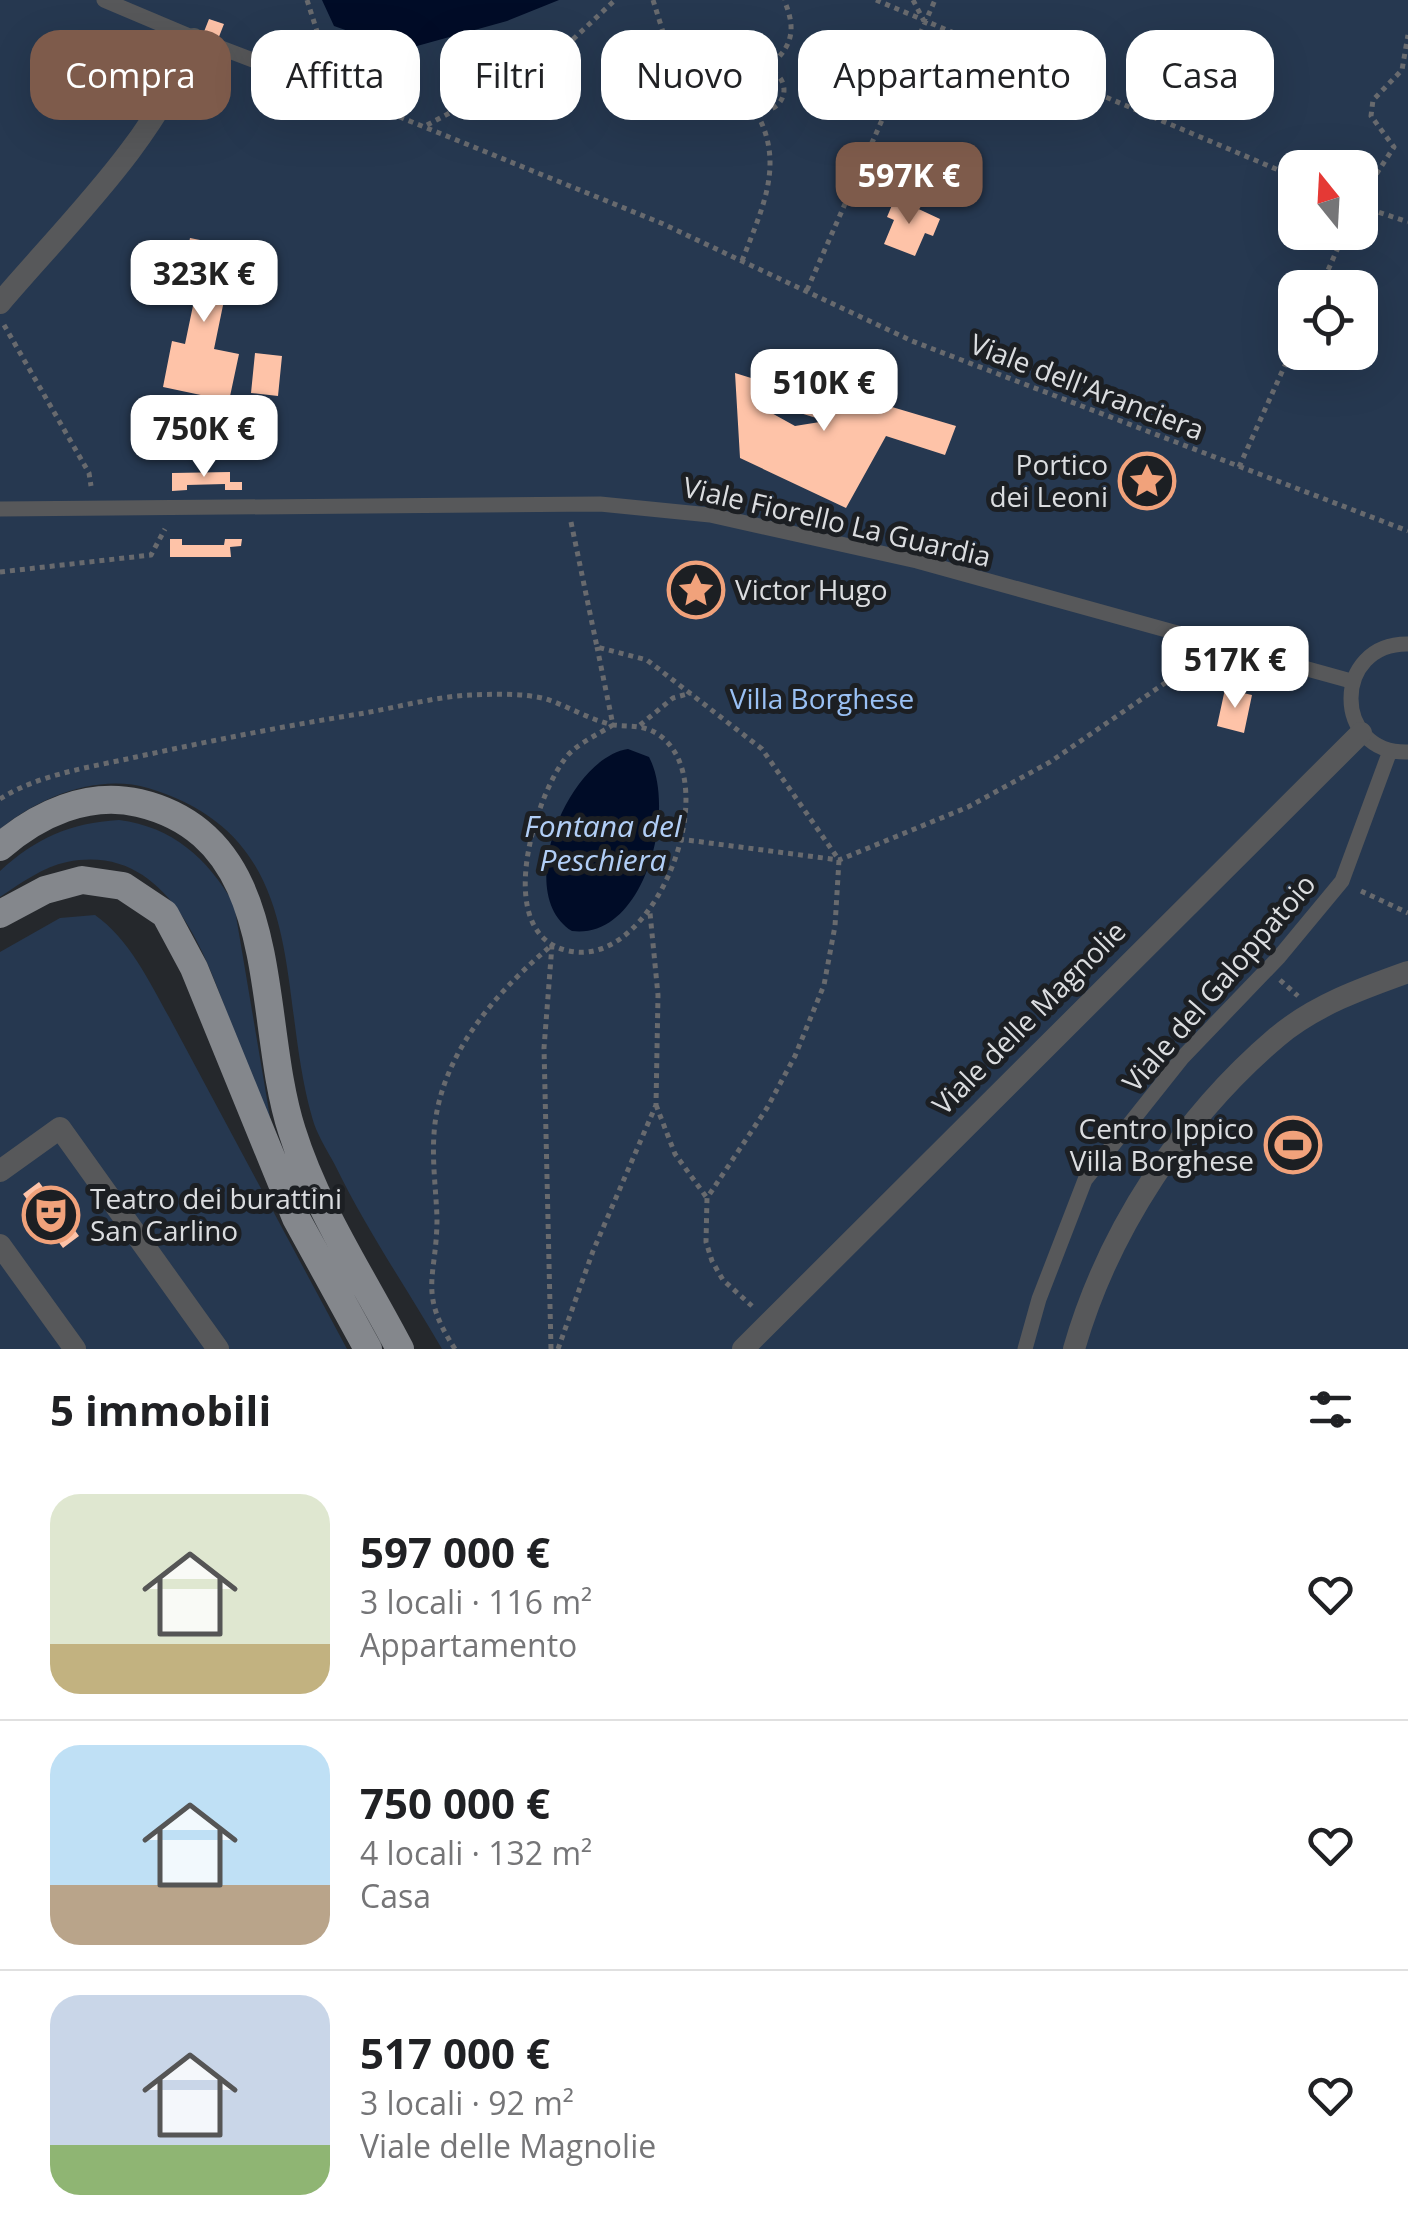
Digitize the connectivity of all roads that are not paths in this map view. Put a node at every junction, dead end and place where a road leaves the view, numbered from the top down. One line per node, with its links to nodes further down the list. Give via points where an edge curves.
1 (104, 0): 2 (lane)
2 (175, 30)
3 (151, 120): 4 (street)
4 (0, 303)
5 (0, 510): 7 (lane, Viale Fiorello La Guardia, via 656,508 917,561)
6 (1408, 644): 7 (lane, via 1374,652)
7 (1351, 682): 8 (lane, via 1348,700)
8 (1361, 733): 9 (lane); 20 (street, Viale delle Magnolie)
9 (1390, 751): 10 (lane); 21 (lane, Viale del Galoppatoio, via 1342,882 1182,1058 1085,1180)
10 (1408, 752)
11 (0, 848): 19 (main road, via 49,814 124,800 180,818 235,870 251,912 292,1134)
12 (0, 914): 18 (main road, via 82,880 123,886 164,914 190,958 296,1218)
13 (1408, 972): 22 (street, via 1347,994 1279,1035 1210,1105 1147,1185 1088,1302)
14 (0, 1171): 17 (street, via 60,1128)
15 (0, 1245): 16 (street)
16 (75, 1349)
17 (218, 1349)
18 (368, 1349)
19 (400, 1349)
20 (743, 1349)
21 (1025, 1349)
22 (1074, 1349)

